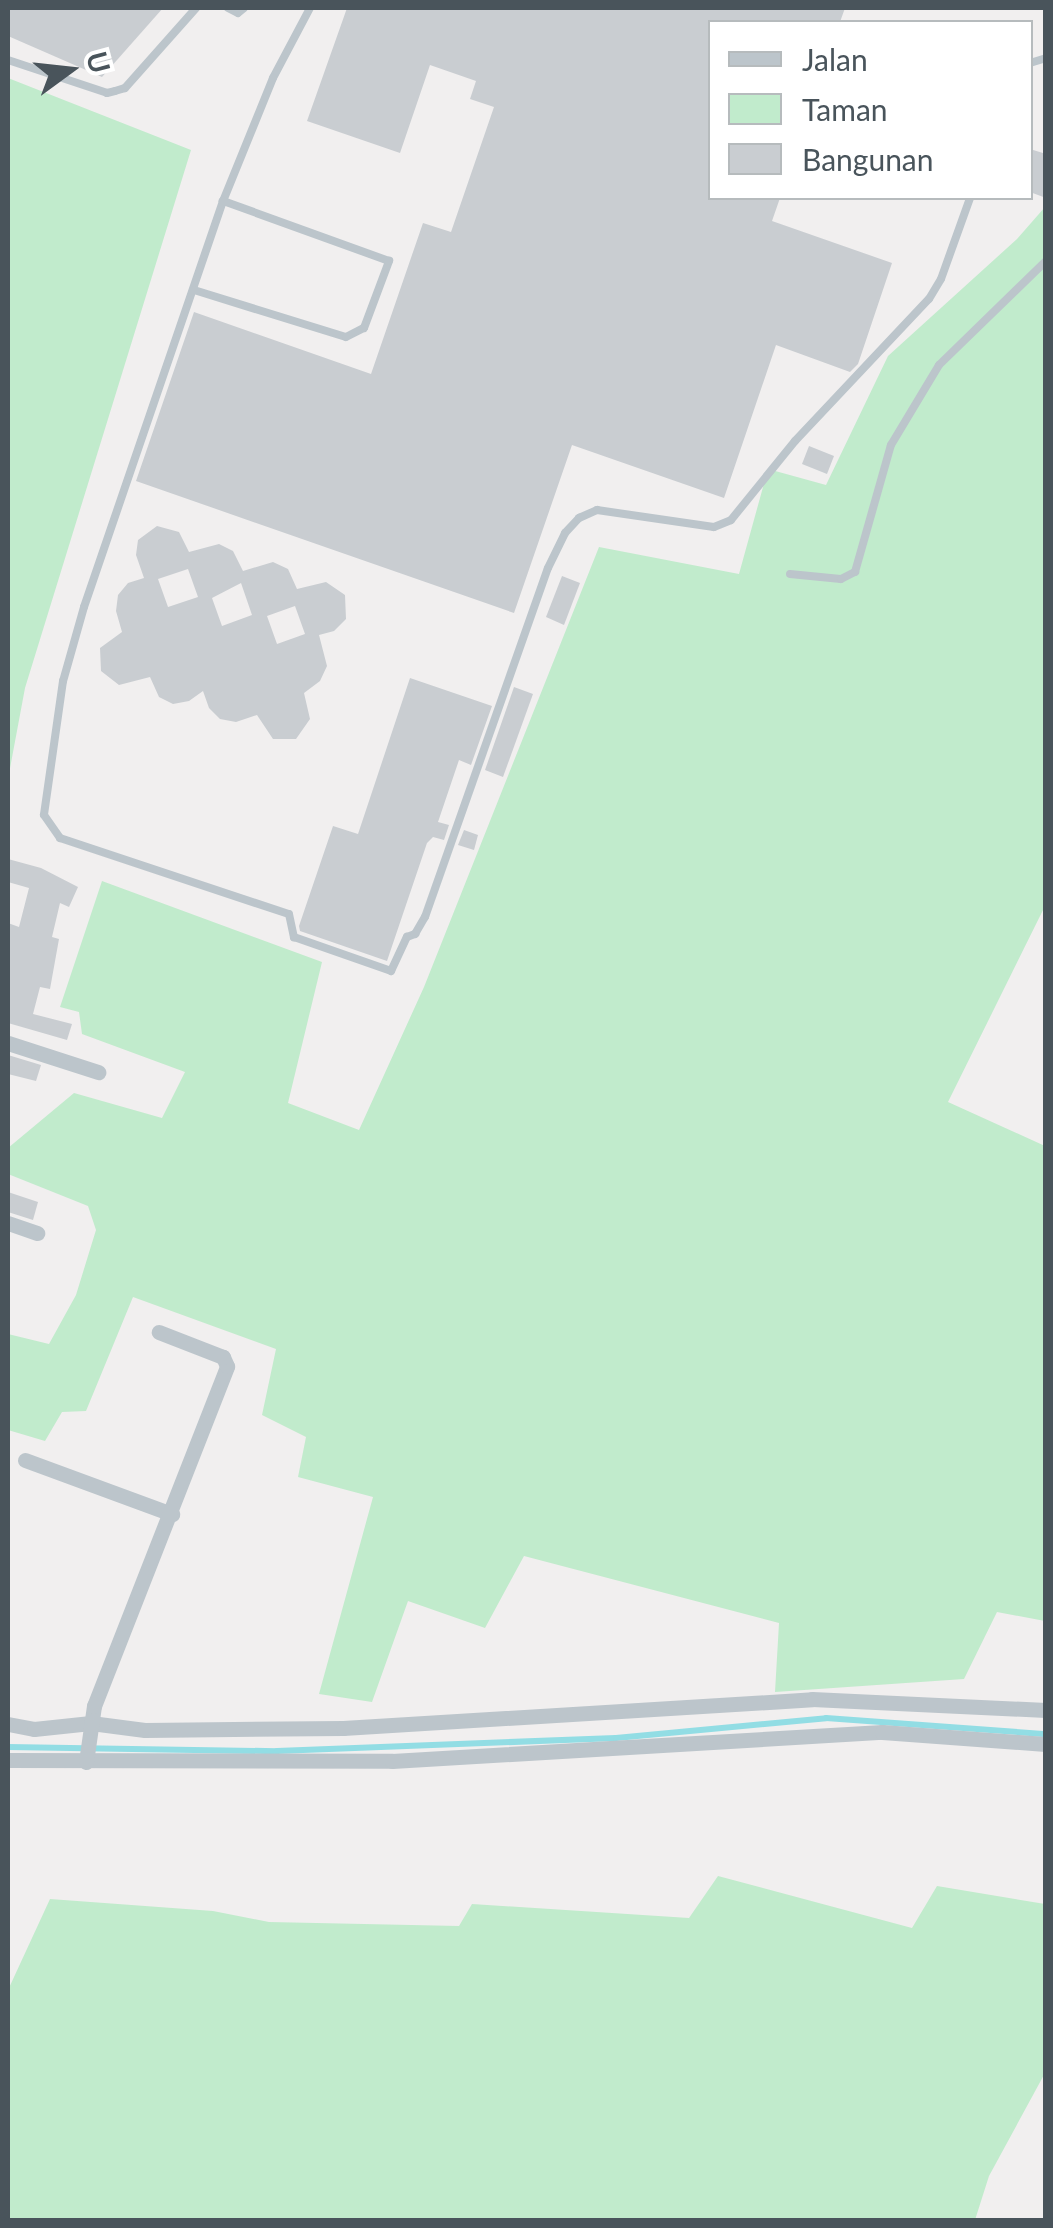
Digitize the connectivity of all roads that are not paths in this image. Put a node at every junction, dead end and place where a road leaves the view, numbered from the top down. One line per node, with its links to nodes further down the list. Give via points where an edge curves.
1 (196, 8): 5 (lane, via 125,88 115,91)
2 (228, 8): 3 (lane)
3 (244, 8)
4 (310, 8): 7 (lane)
5 (8, 60)
6 (969, 200): 9 (lane, via 929,299 795,441 732,520 714,528 597,510 565,532 425,917 391,971 294,937 288,914 60,838 44,815 63,680 78,626)
7 (223, 201): 9 (lane); 9 (lane, via 389,261 364,328 346,337)
8 (1046, 261): 10 (lane, via 939,365 891,445 856,572 842,579)
9 (194, 290)
10 (790, 574)
11 (8, 1042): 12 (street)
12 (98, 1072)
13 (8, 1223): 14 (street)
14 (37, 1233)
15 (159, 1332): 17 (street, via 223,1357 228,1366)
16 (26, 1460): 17 (street)
17 (172, 1514): 21 (street)
18 (892, 1703): 19 (street); 22 (street); 23 (street, via 812,1699)
19 (1046, 1710)
20 (8, 1724): 21 (street)
21 (90, 1726): 23 (street); 25 (street)
22 (888, 1729): 24 (street); 26 (street, via 392,1761)
23 (202, 1732): 26 (street)
24 (1046, 1744)
25 (87, 1757): 26 (street); 27 (street)
26 (200, 1758)
27 (8, 1760)

